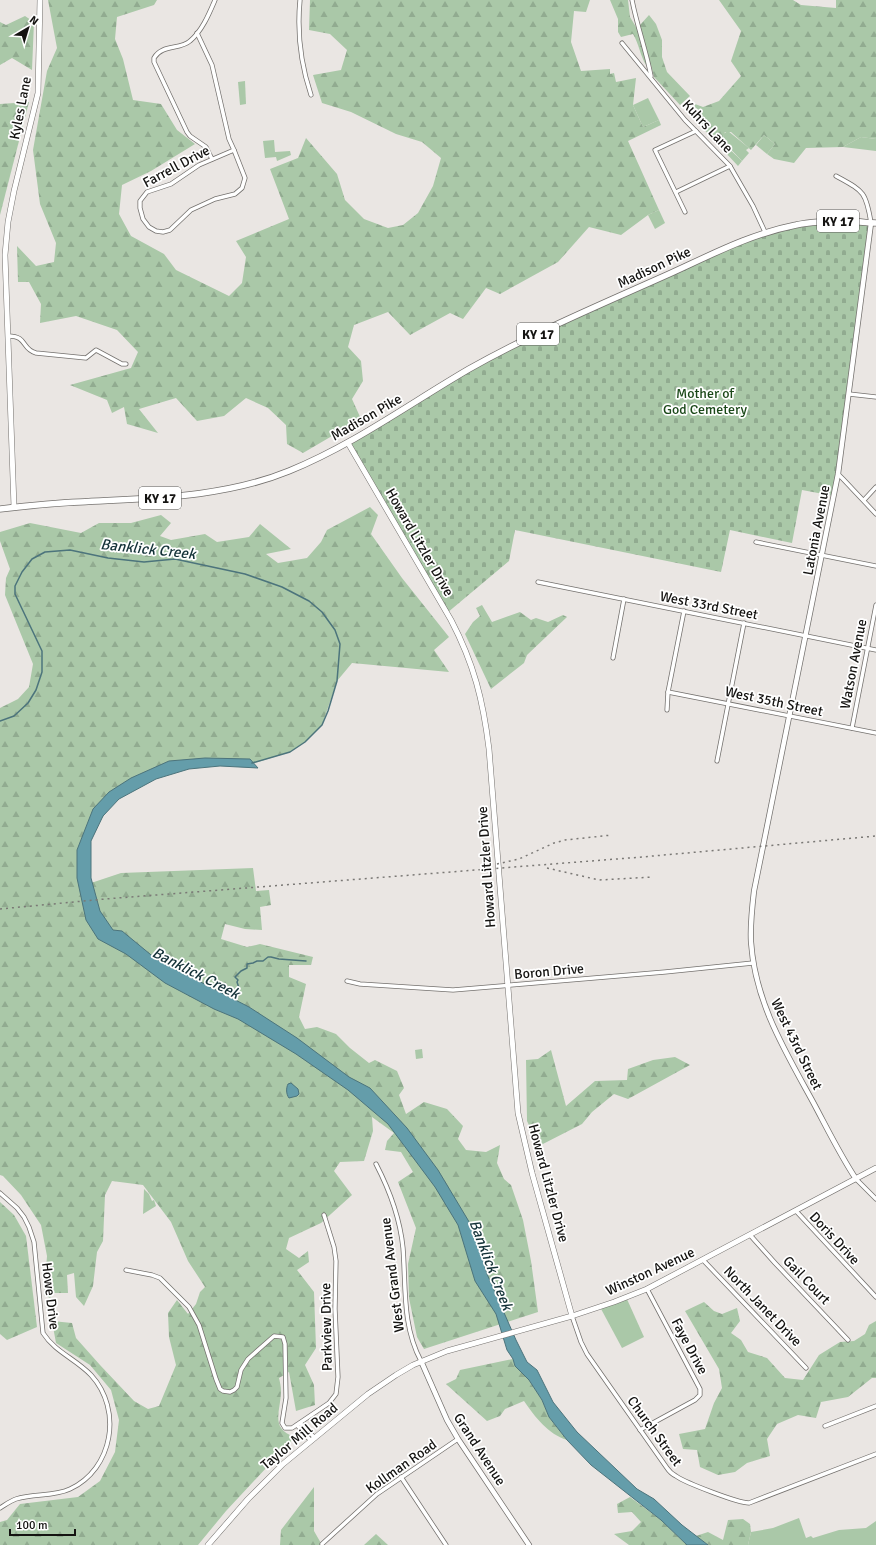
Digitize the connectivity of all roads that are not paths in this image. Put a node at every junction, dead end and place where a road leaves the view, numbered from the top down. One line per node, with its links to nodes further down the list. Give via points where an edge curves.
1 (40, 0): 18 (main road, Kyles Lane, via 38,93 14,191 6,238)
2 (215, 0): 5 (street)
3 (300, 0): 8 (street, via 298,20 303,65)
4 (632, 0): 7 (street)
5 (197, 33): 10 (street, Farrell Drive, via 212,64 229,139); 11 (street, via 190,42 160,51 154,62 187,132 206,147)
6 (622, 43): 7 (street, Kuhrs Lane)
7 (651, 77): 9 (street, Kuhrs Lane)
8 (311, 95)
9 (696, 130): 12 (street, Kuhrs Lane); 14 (street, via 655,150)
10 (234, 150): 11 (street, Farrell Drive); 11 (street, Farrell Drive, via 245,178 241,190 192,210 167,231 156,231 146,224 141,215 140,205 145,193 153,188 171,184)
11 (212, 159)
12 (730, 166): 14 (street); 17 (street, Kuhrs Lane)
13 (836, 176): 16 (street, via 855,186 866,196)
14 (676, 192): 15 (street)
15 (685, 212)
16 (873, 223): 17 (main road, KY 17, via 855,221 800,224); 20 (street, Latonia Avenue)
17 (766, 232): 22 (main road, Madison Pike / KY 17, via 716,252 500,353 469,369)
18 (8, 336): 19 (street, via 19,338 31,352 86,358 96,350); 26 (main road, Kyles Lane)
19 (126, 364)
20 (849, 394): 21 (street); 23 (street, Latonia Avenue)
21 (876, 397)
22 (348, 443): 26 (main road, Madison Pike / KY 17, via 288,472 223,490 172,497); 51 (main road, Howard Litzler Drive, via 451,620 477,683 483,704 488,743)
23 (838, 474): 25 (street); 30 (street, Latonia Avenue)
24 (876, 487): 25 (street)
25 (864, 500): 28 (street)
26 (14, 507): 27 (main road, Madison Pike / KY 17)
27 (0, 508)
28 (876, 514)
29 (756, 542): 30 (street)
30 (822, 555): 31 (street); 37 (street, Latonia Avenue)
31 (876, 566)
32 (538, 582): 33 (street, West 33rd Street)
33 (624, 599): 35 (street, West 33rd Street); 40 (street)
34 (876, 605): 38 (street, Watson Avenue)
35 (684, 611): 36 (street, West 33rd Street); 41 (street)
36 (744, 623): 37 (street, West 33rd Street); 42 (street)
37 (806, 636): 38 (street, West 33rd Street); 44 (street, Latonia Avenue)
38 (867, 648): 39 (street, West 33rd Street); 45 (street, Watson Avenue)
39 (876, 650)
40 (613, 658)
41 (668, 692): 42 (street, West 35th Street); 43 (street)
42 (728, 703): 44 (street, West 35th Street); 47 (street)
43 (667, 710)
44 (790, 716): 45 (street, West 35th Street); 48 (street, Latonia Avenue)
45 (852, 728): 46 (street, West 35th Street)
46 (876, 733)
47 (717, 761)
48 (765, 838): 49 (street, West 43rd Street, via 754,891 751,941)
49 (753, 963): 51 (street, Boron Drive); 54 (street, West 43rd Street, via 762,998 776,1035)
50 (347, 981): 51 (street, Boron Drive, via 446,990)
51 (507, 986): 64 (main road, Howard Litzler Drive, via 520,1126)
52 (376, 1164): 66 (street, West Grand Avenue, via 388,1188 400,1228 408,1328 416,1354)
53 (876, 1168): 54 (main road, Winston Avenue)
54 (856, 1179): 56 (street); 57 (main road, Winston Avenue)
55 (0, 1193): 76 (street, Howe Drive, via 24,1217 34,1242 43,1333 49,1342 98,1384 108,1408 110,1429 107,1448 99,1465 78,1485 54,1494 16,1499)
56 (876, 1200)
57 (796, 1212): 59 (main road, Winston Avenue); 63 (street, Doris Drive)
58 (324, 1215): 69 (street, Parkview Drive, via 336,1261 337,1387 336,1394 329,1403)
59 (750, 1235): 60 (main road, Winston Avenue); 65 (street, Gail Court)
60 (703, 1260): 62 (main road, Winston Avenue); 67 (street, North Janet Drive)
61 (126, 1270): 69 (street, via 160,1278 189,1307 198,1324 220,1389 223,1391 230,1392 237,1387 241,1370 248,1359 274,1336 283,1338 286,1398 282,1423 288,1429)
62 (647, 1288): 64 (main road, Winston Avenue); 71 (street, Faye Drive, via 700,1389 700,1395)
63 (876, 1297)
64 (572, 1316): 66 (main road, Winston Avenue, via 483,1340); 71 (street, Church Street, via 587,1354)
65 (848, 1340)
66 (421, 1361): 72 (street, Grand Avenue); 73 (main road, Taylor Mill Road, via 385,1382)
67 (806, 1368)
68 (876, 1406): 70 (street)
69 (298, 1424): 73 (street)
70 (825, 1426)
71 (640, 1430): 74 (street, Church Street, via 666,1468 675,1476 744,1503 758,1500)
72 (458, 1439): 75 (street, Kollman Road); 80 (street, Grand Avenue)
73 (313, 1440): 78 (main road, Taylor Mill Road, via 266,1480)
74 (876, 1454)
75 (401, 1477): 77 (street, Kollman Road, via 377,1494); 79 (street)
76 (0, 1508)
77 (322, 1544)
78 (208, 1545)
79 (446, 1545)
80 (529, 1545)

